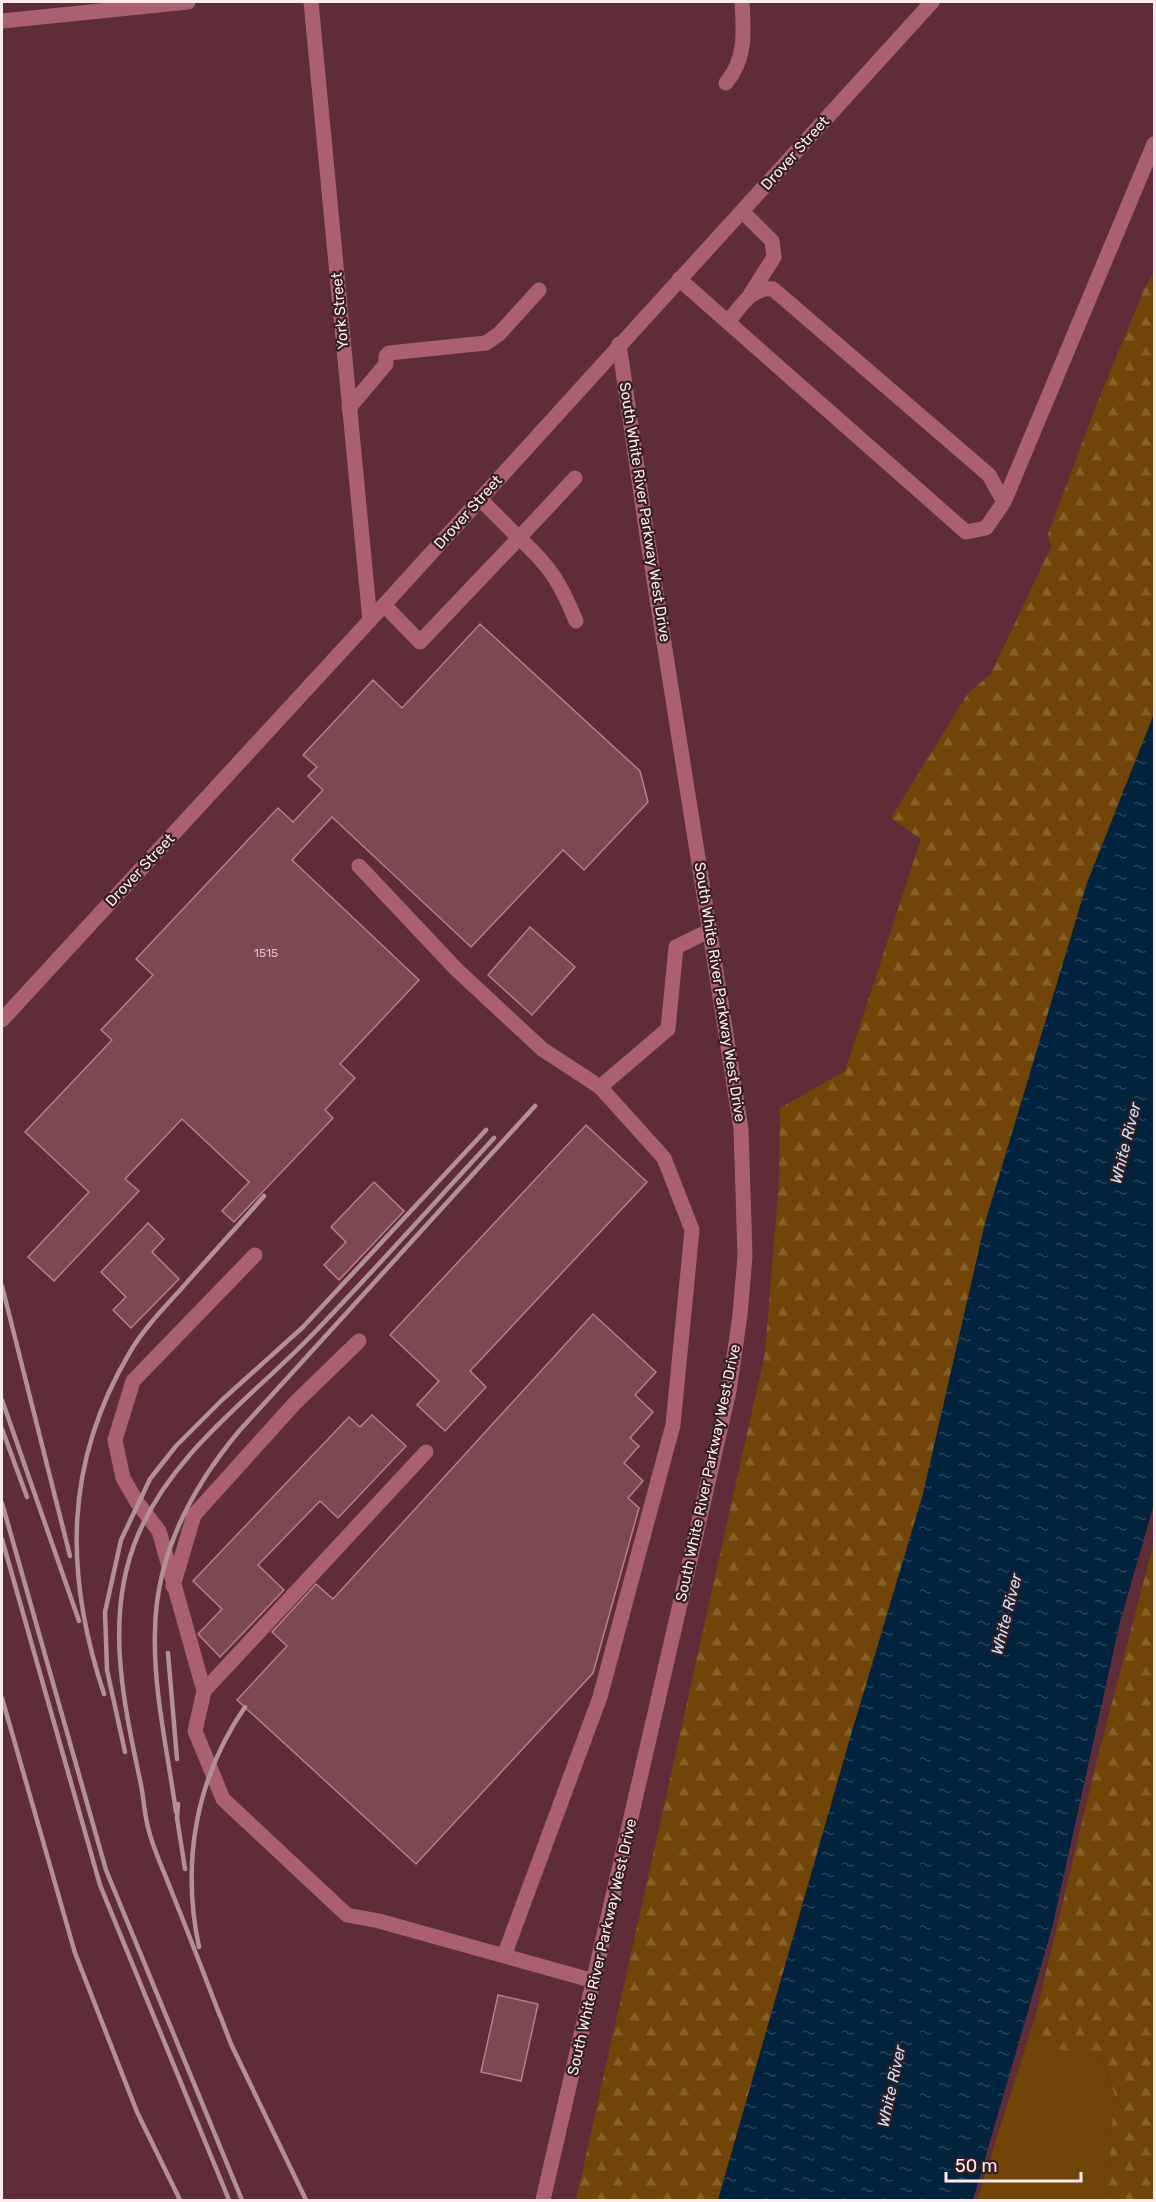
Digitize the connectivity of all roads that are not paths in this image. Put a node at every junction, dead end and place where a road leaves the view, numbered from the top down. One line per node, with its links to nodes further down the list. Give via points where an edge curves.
1 (188, 2): 5 (street)
2 (311, 2): 14 (street, York Street)
3 (742, 2): 6 (street, via 741,59)
4 (924, 4): 8 (street, Drover Street)
5 (2, 21)
6 (726, 83)
7 (1155, 144): 17 (street)
8 (742, 211): 9 (street, Drover Street); 11 (street, via 772,241 774,257)
9 (679, 279): 12 (street); 13 (street, Drover Street)
10 (539, 290): 14 (street, via 486,343 389,353 386,364)
11 (750, 295): 12 (street); 17 (street, via 762,288 773,290 989,475)
12 (728, 322): 17 (street, via 966,532 986,528)
13 (619, 344): 16 (street, Drover Street); 23 (street, South White River Parkway West Drive)
14 (349, 408): 20 (street, York Street)
15 (575, 478): 18 (street)
16 (480, 499): 18 (street); 19 (street, Drover Street)
17 (1004, 502)
18 (519, 538): 19 (street, via 420,642); 21 (street, via 545,562 562,587)
19 (384, 606): 20 (street, Drover Street)
20 (370, 621): 24 (street, Drover Street)
21 (576, 621)
22 (359, 866): 25 (street, via 456,969 533,1041)
23 (711, 930): 25 (street, via 676,946 668,1029); 32 (street, South White River Parkway West Drive, via 743,1146 745,1214 740,1315 729,1391)
24 (2, 1020)
25 (600, 1086): 31 (street, via 664,1158 692,1230 673,1425 600,1697)
26 (255, 1256): 29 (street, via 133,1381 115,1440 123,1478 159,1530)
27 (359, 1341): 29 (street, via 295,1403 194,1515)
28 (426, 1452): 30 (street)
29 (173, 1586): 30 (street)
30 (204, 1691): 31 (street, via 195,1731 223,1799 347,1915)
31 (504, 1956): 32 (street)
32 (594, 1981): 33 (street, South White River Parkway West Drive)
33 (543, 2200)

